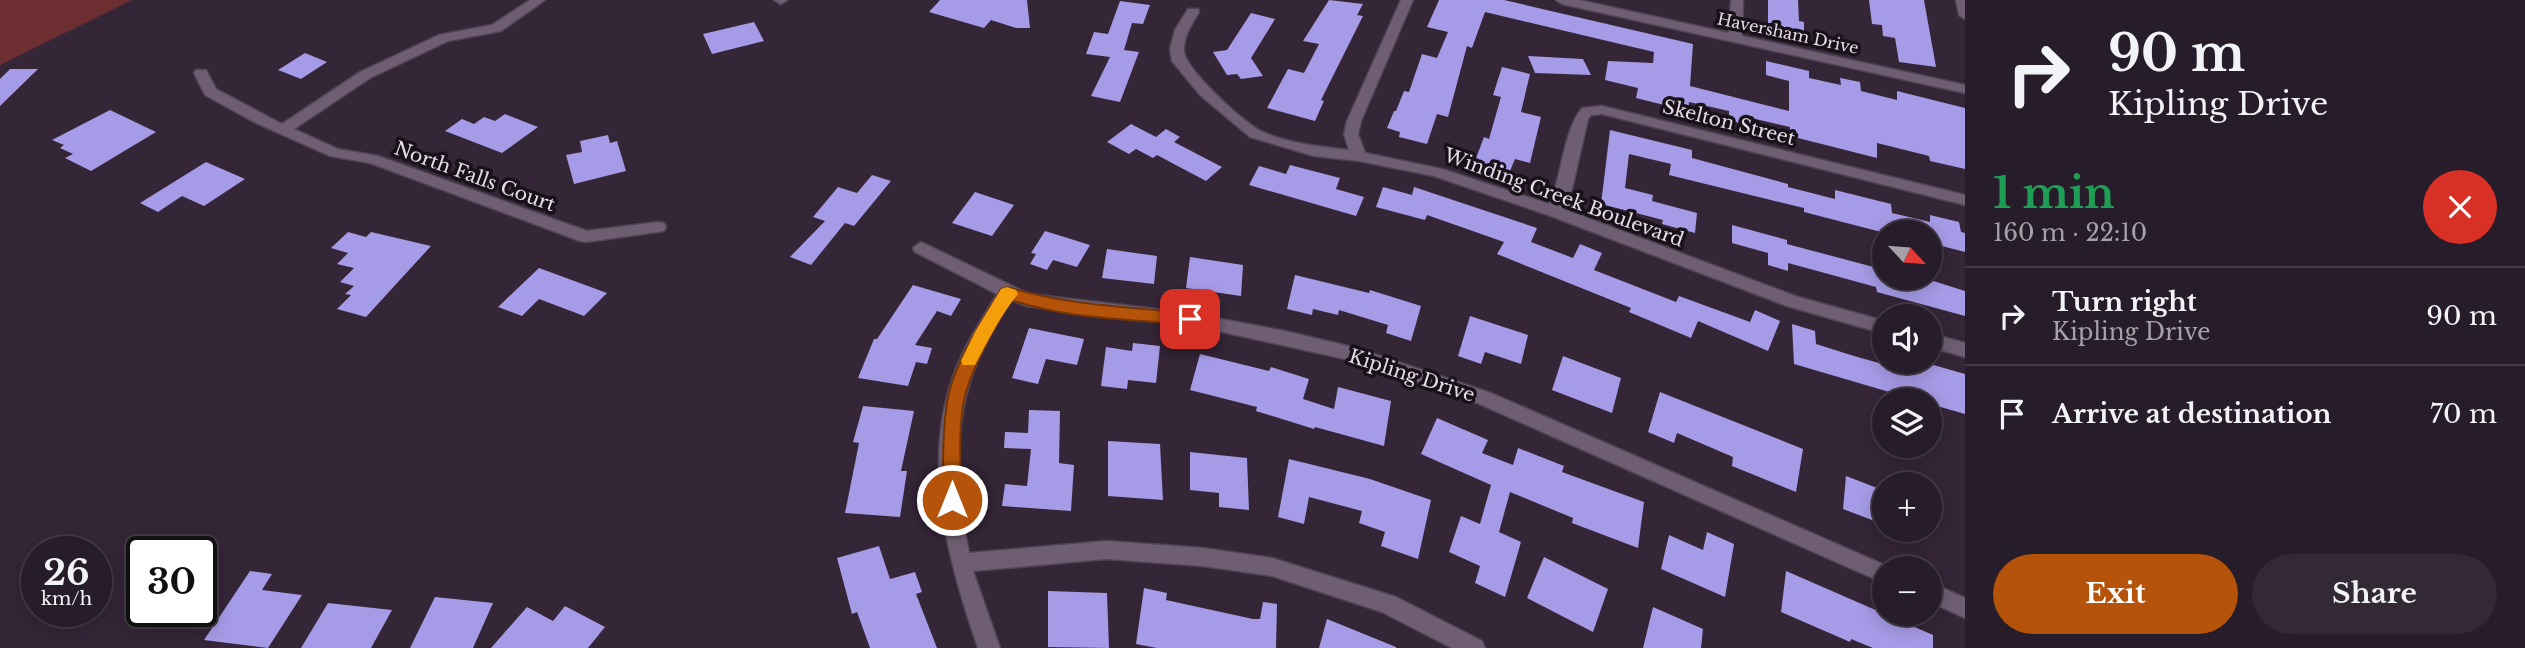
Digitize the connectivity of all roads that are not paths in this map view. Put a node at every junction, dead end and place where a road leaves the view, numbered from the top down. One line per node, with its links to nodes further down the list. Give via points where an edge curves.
1 (539, 0): 11 (street, via 496,29 444,38 365,75)
2 (1408, 0): 12 (street, via 1354,121 1351,134)
3 (1562, 0): 8 (street, Haversham Drive)
4 (1737, 0): 8 (street)
5 (1962, 0): 7 (street)
6 (1194, 12): 12 (street, Winding Creek Boulevard, via 1182,30 1179,61 1239,122 1272,141)
7 (1965, 15)
8 (1735, 39): 10 (street, Haversham Drive)
9 (201, 73): 11 (street, North Falls Court, via 210,92)
10 (1965, 89)
11 (284, 129): 15 (street, North Falls Court, via 335,153 373,159 586,237)
12 (1359, 156): 14 (street, Winding Creek Boulevard, via 1437,172)
13 (1965, 200): 14 (street, Skelton Street, via 1594,110 1581,119)
14 (1554, 211): 18 (street, Winding Creek Boulevard, via 1727,279)
15 (658, 227)
16 (921, 248): 17 (street, Kipling Drive)
17 (1007, 293): 21 (street, via 980,336 957,395 952,500); 22 (street, Kipling Drive, via 1085,309 1190,319 1356,355 1484,398)
18 (1872, 324)
19 (1942, 343): 20 (street)
20 (1965, 350)
21 (961, 563): 25 (street); 26 (street, via 1106,550 1272,567 1388,604)
22 (1872, 567)
23 (1942, 597): 24 (street)
24 (1965, 608)
25 (989, 648)
26 (1474, 648)

